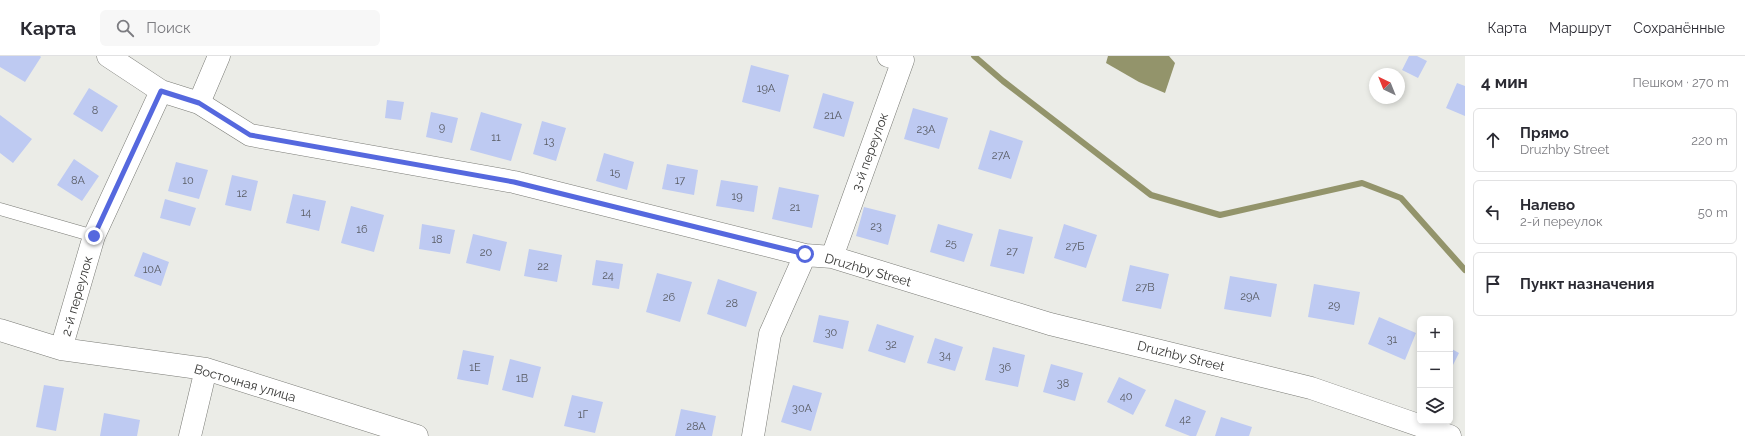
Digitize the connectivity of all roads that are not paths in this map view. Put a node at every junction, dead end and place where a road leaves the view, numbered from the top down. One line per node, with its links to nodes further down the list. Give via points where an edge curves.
1 (108, 56): 4 (street, Druzhby Street)
2 (219, 56): 5 (street)
3 (888, 56): 9 (street, 3-й переулок, via 903,60)
4 (161, 91): 5 (street, Druzhby Street); 7 (street, 2-й переулок)
5 (199, 103): 8 (street, Druzhby Street, via 250,135 514,182)
6 (0, 209): 7 (lane)
7 (94, 236): 11 (street, 2-й переулок)
8 (805, 254): 9 (street, Druzhby Street); 15 (street, via 770,334)
9 (832, 257): 16 (street, Druzhby Street, via 1050,324 1311,388)
10 (0, 330): 11 (street, Восточная улица)
11 (61, 349): 12 (street, Восточная улица)
12 (206, 369): 13 (street); 14 (street, Восточная улица)
13 (190, 436)
14 (417, 436)
15 (753, 436)
16 (1450, 436)

